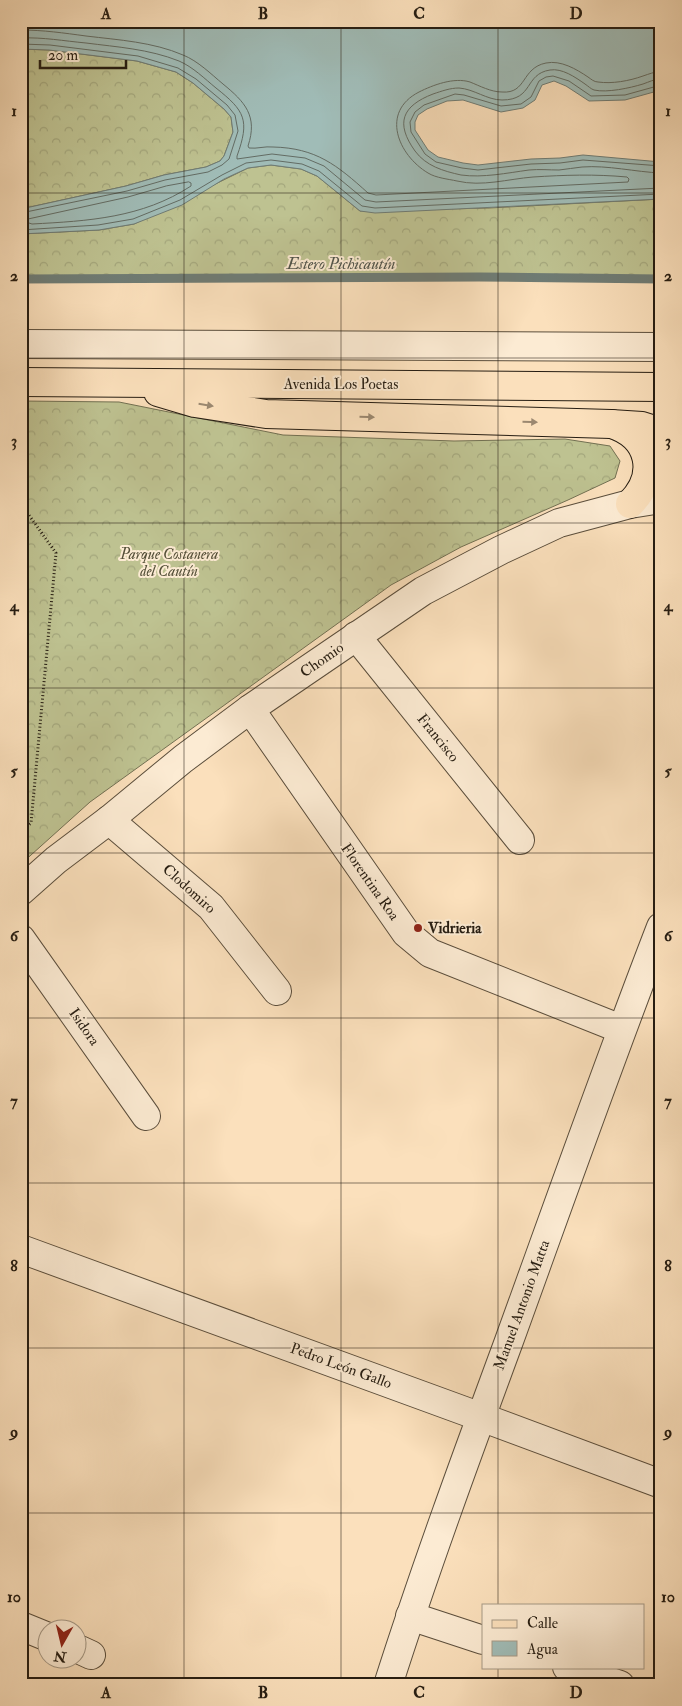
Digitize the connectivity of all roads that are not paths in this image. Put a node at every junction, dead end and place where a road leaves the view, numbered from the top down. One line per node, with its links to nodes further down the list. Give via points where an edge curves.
1 (21, 344): 2 (street)
2 (661, 347)
3 (21, 382): 4 (main road, Avenida Los Poetas)
4 (125, 382): 5 (main road, Avenida Los Poetas); 6 (main road, one-way to 6, via 195,403 266,414)
5 (661, 387)
6 (611, 424): 7 (main road, via 642,426); 9 (main road, via 634,436 647,459 645,484)
7 (661, 432)
8 (661, 498): 9 (street, Chomio)
9 (630, 504): 10 (street, Chomio, via 559,523 501,550 423,590)
10 (356, 636): 11 (street, Chomio); 13 (street, Francisco)
11 (250, 709): 12 (street, Chomio, via 183,758); 18 (street, Florentina Roa, via 406,933 430,953)
12 (109, 820): 14 (street, Chomio); 17 (street, Clodomiro, via 211,907)
13 (520, 840)
14 (21, 891)
15 (661, 927): 18 (street, Manuel Antonio Matta)
16 (21, 939): 19 (street, Isidora)
17 (277, 991)
18 (621, 1029): 21 (street, Manuel Antonio Matta)
19 (146, 1116)
20 (23, 1256): 21 (street, Pedro León Gallo)
21 (481, 1417): 22 (street, Pedro León Gallo); 23 (street, Manuel Antonio Matta)
22 (661, 1484)
23 (410, 1616): 26 (street); 28 (street, Manuel Antonio Matta)
24 (21, 1626): 25 (street)
25 (38, 1633)
26 (482, 1640)
27 (570, 1668): 29 (street)
28 (388, 1685)
29 (620, 1685)

